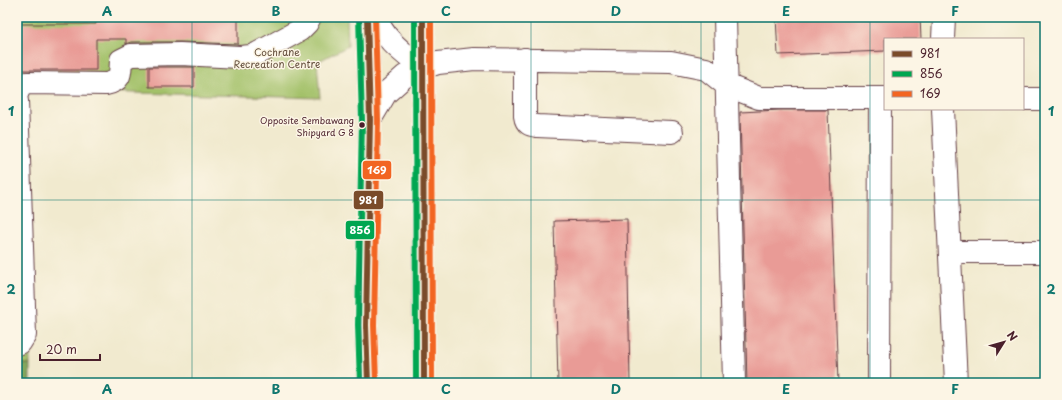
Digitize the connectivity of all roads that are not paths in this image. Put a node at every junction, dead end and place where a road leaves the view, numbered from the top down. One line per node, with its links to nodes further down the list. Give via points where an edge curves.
1 (310, 17): 11 (lane, via 300,30 250,56 131,55 121,60 120,77 114,83 27,83 20,87)
2 (367, 17): 17 (main road)
3 (376, 17): 9 (lane, via 389,39)
4 (423, 17): 9 (main road)
5 (725, 17): 10 (lane)
6 (944, 17): 7 (lane)
7 (944, 38)
8 (525, 59): 9 (lane, via 474,59 438,63); 10 (lane, via 671,62 706,69); 18 (lane, via 525,120 528,124)
9 (422, 68): 17 (lane, via 405,76 386,93); 23 (main road)
10 (726, 84): 12 (lane, via 760,98); 24 (lane)
11 (17, 94)
12 (883, 98): 25 (lane)
13 (1024, 99): 14 (lane)
14 (1045, 99)
15 (17, 101): 21 (lane, via 24,335)
16 (943, 110): 19 (lane)
17 (370, 120): 22 (main road, via 366,325)
18 (672, 132)
19 (950, 252): 20 (lane); 26 (lane)
20 (1045, 252)
21 (17, 344)
22 (368, 383)
23 (424, 383)
24 (734, 383)
25 (879, 383)
26 (956, 383)

